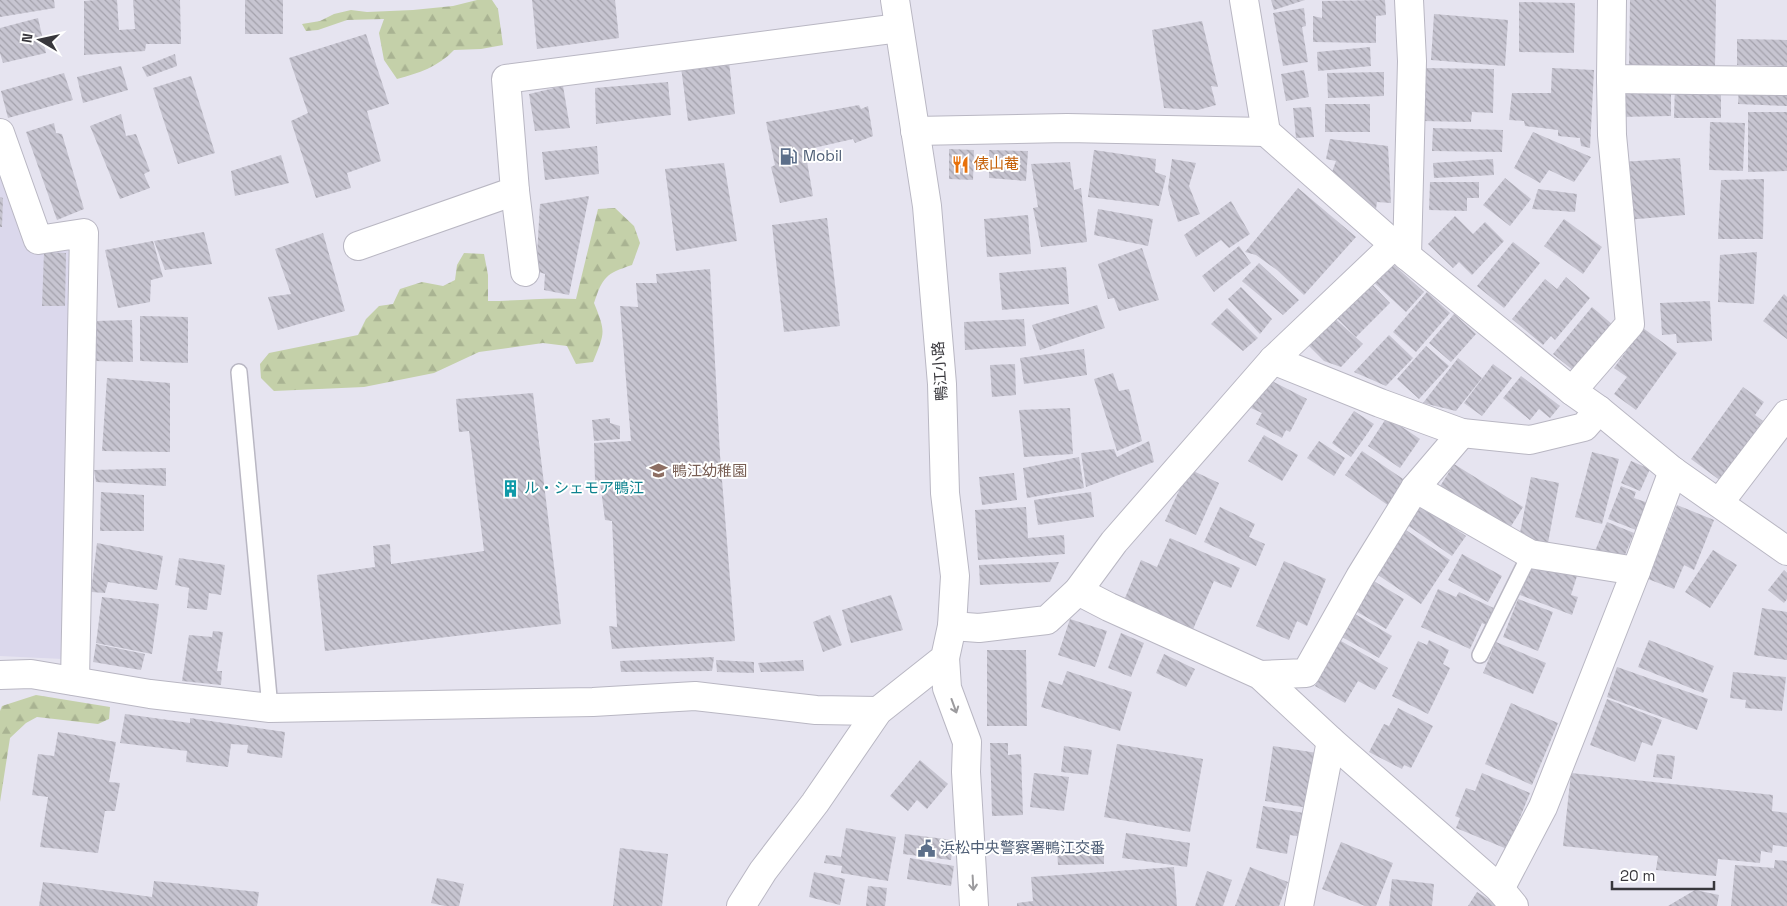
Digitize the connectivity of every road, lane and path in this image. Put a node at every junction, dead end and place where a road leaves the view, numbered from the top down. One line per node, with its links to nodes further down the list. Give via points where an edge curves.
1 (894, 0): 5 (street, 鴨江小路)
2 (1244, 0): 9 (street)
3 (1409, 0): 13 (street, via 1412,61)
4 (1612, 0): 6 (street)
5 (899, 28): 8 (street, 鴨江小路); 11 (street, via 506,79)
6 (1611, 79): 7 (street); 17 (street, via 1612,135 1630,324)
7 (1787, 81)
8 (915, 131): 9 (street, via 1067,128); 28 (street, 鴨江小路, via 927,206 942,384 945,493 954,576)
9 (1266, 132): 13 (street)
10 (0, 133): 33 (street, via 38,240 84,233)
11 (515, 191): 12 (street); 14 (street)
12 (358, 246)
13 (1400, 251): 15 (street); 17 (street)
14 (525, 272)
15 (1273, 360): 20 (street); 27 (street, via 1114,542)
16 (239, 372): 34 (lane)
17 (1572, 391): 18 (street)
18 (1599, 410): 20 (street, via 1584,427 1530,440); 21 (street)
19 (1787, 414): 23 (street)
20 (1462, 433): 22 (street)
21 (1673, 471): 23 (street); 26 (street)
22 (1415, 488): 25 (street); 32 (street, via 1306,672)
23 (1719, 503): 24 (street)
24 (1787, 551)
25 (1530, 554): 26 (street); 29 (lane)
26 (1636, 571): 37 (street)
27 (1078, 591): 28 (street, via 1047,620 980,628); 32 (street)
28 (952, 626): 30 (street, 鴨江小路)
29 (1480, 655)
30 (945, 658): 35 (street); 39 (street, 鴨江小路, one-way to 39, via 947,688 967,742)
31 (0, 675): 33 (street, via 31,674)
32 (1260, 675): 36 (street)
33 (75, 681): 34 (street, via 150,694)
34 (270, 708): 35 (street, via 594,702 695,696 816,710)
35 (878, 711): 38 (street)
36 (1331, 741): 37 (street); 40 (street)
37 (1507, 898)
38 (741, 906)
39 (974, 906)
40 (1299, 906)

